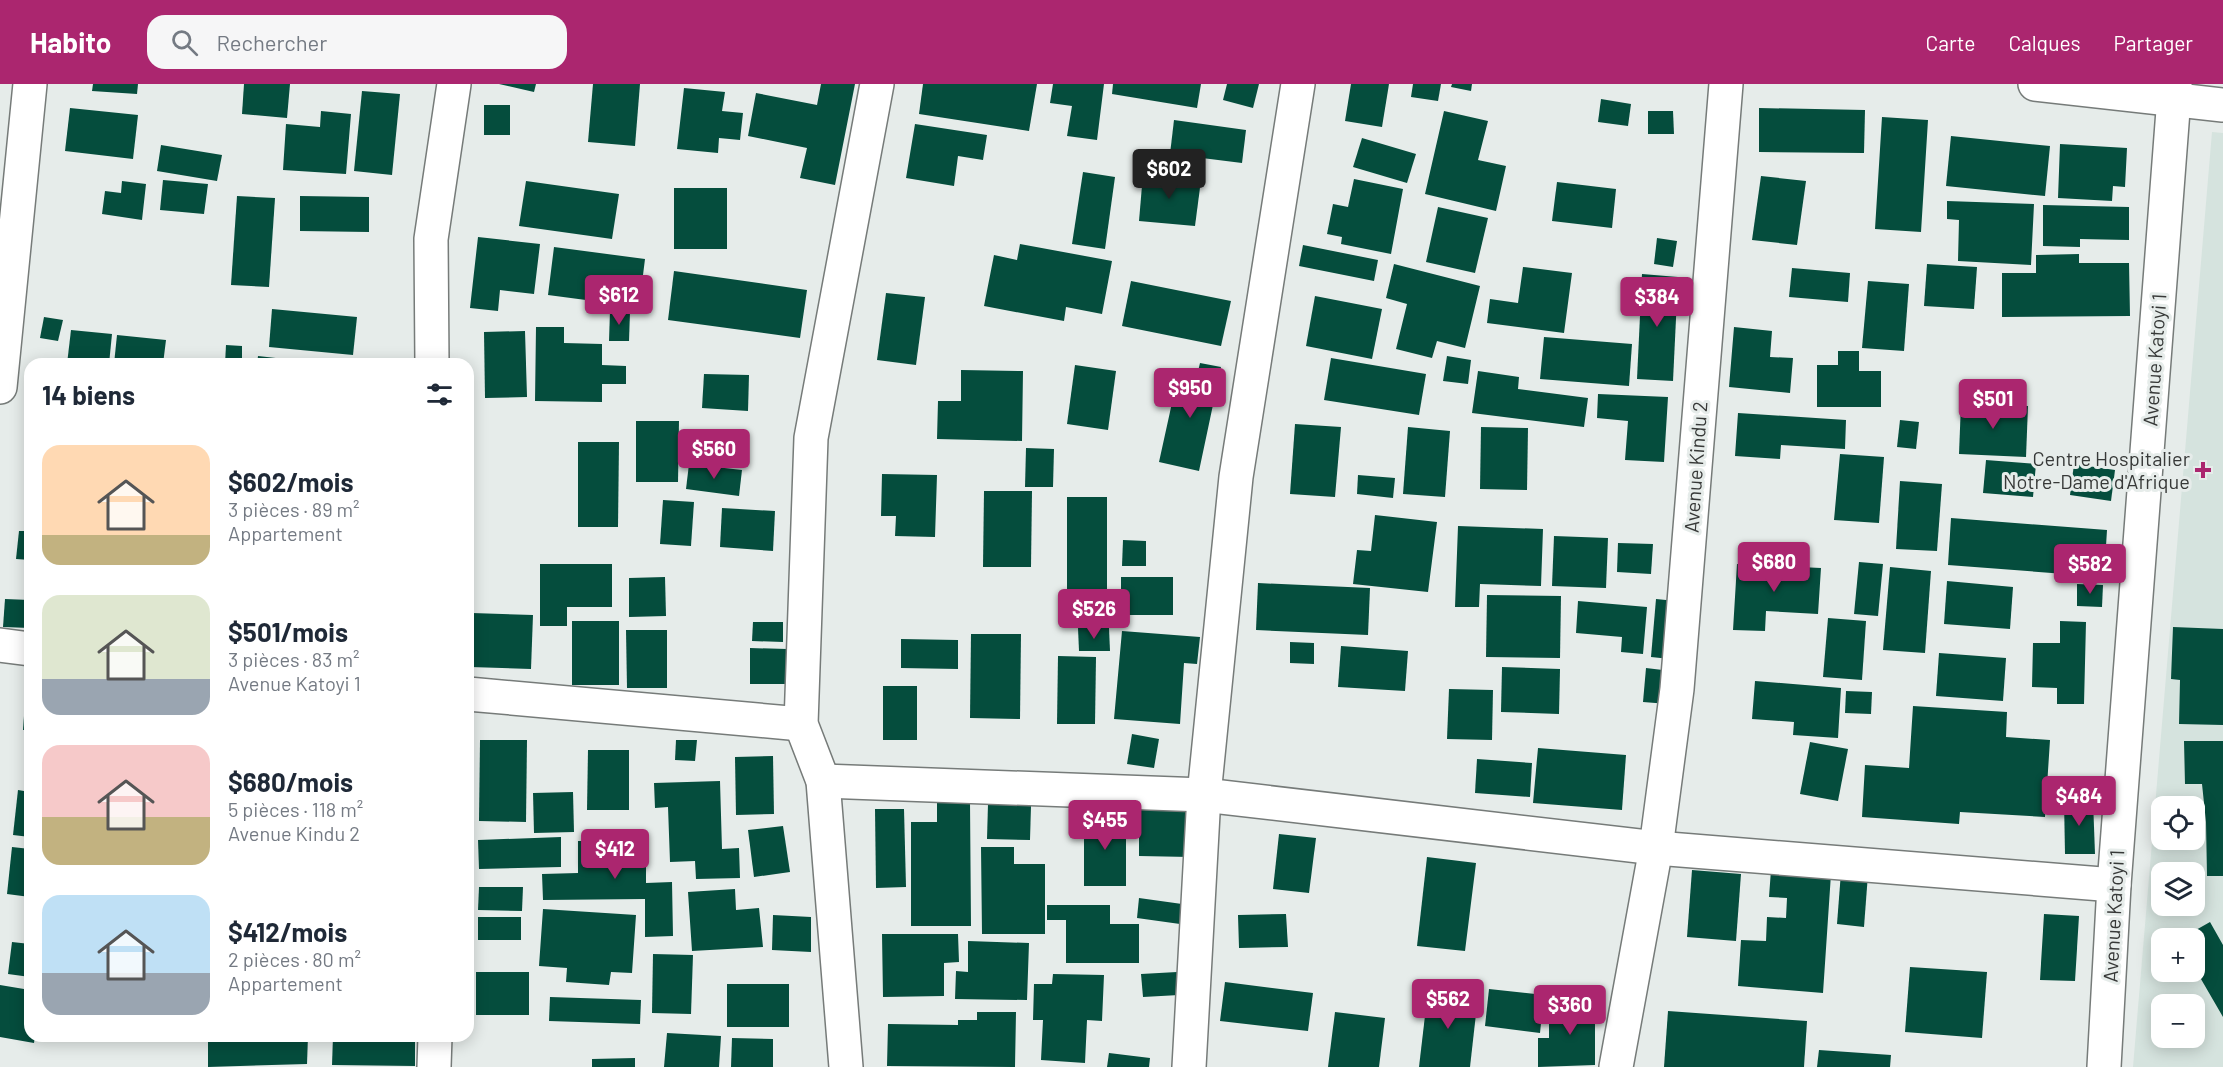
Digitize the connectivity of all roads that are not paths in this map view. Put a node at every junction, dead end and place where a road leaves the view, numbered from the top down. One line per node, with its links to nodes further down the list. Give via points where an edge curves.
1 (30, 84): 10 (street)
2 (454, 84): 9 (street, via 431,239)
3 (877, 84): 14 (street, via 810,438)
4 (1298, 84): 16 (street, via 1236,477)
5 (1726, 84): 17 (street, Avenue Kindu 2, via 1680,668)
6 (2035, 84): 7 (street)
7 (2174, 92): 8 (street); 18 (street, Avenue Katoyi 1)
8 (2223, 105)
9 (432, 358)
10 (0, 387)
11 (0, 645): 12 (street)
12 (24, 648)
13 (474, 695): 14 (street)
14 (801, 724): 15 (street)
15 (823, 781): 16 (street); 21 (street)
16 (1204, 795): 17 (street); 22 (street)
17 (1656, 848): 18 (street); 23 (street, Avenue Kindu 2)
18 (2114, 885): 24 (street, Avenue Katoyi 1)
19 (435, 1042): 20 (street)
20 (434, 1067)
21 (846, 1067)
22 (1189, 1067)
23 (1616, 1067)
24 (2104, 1067)

